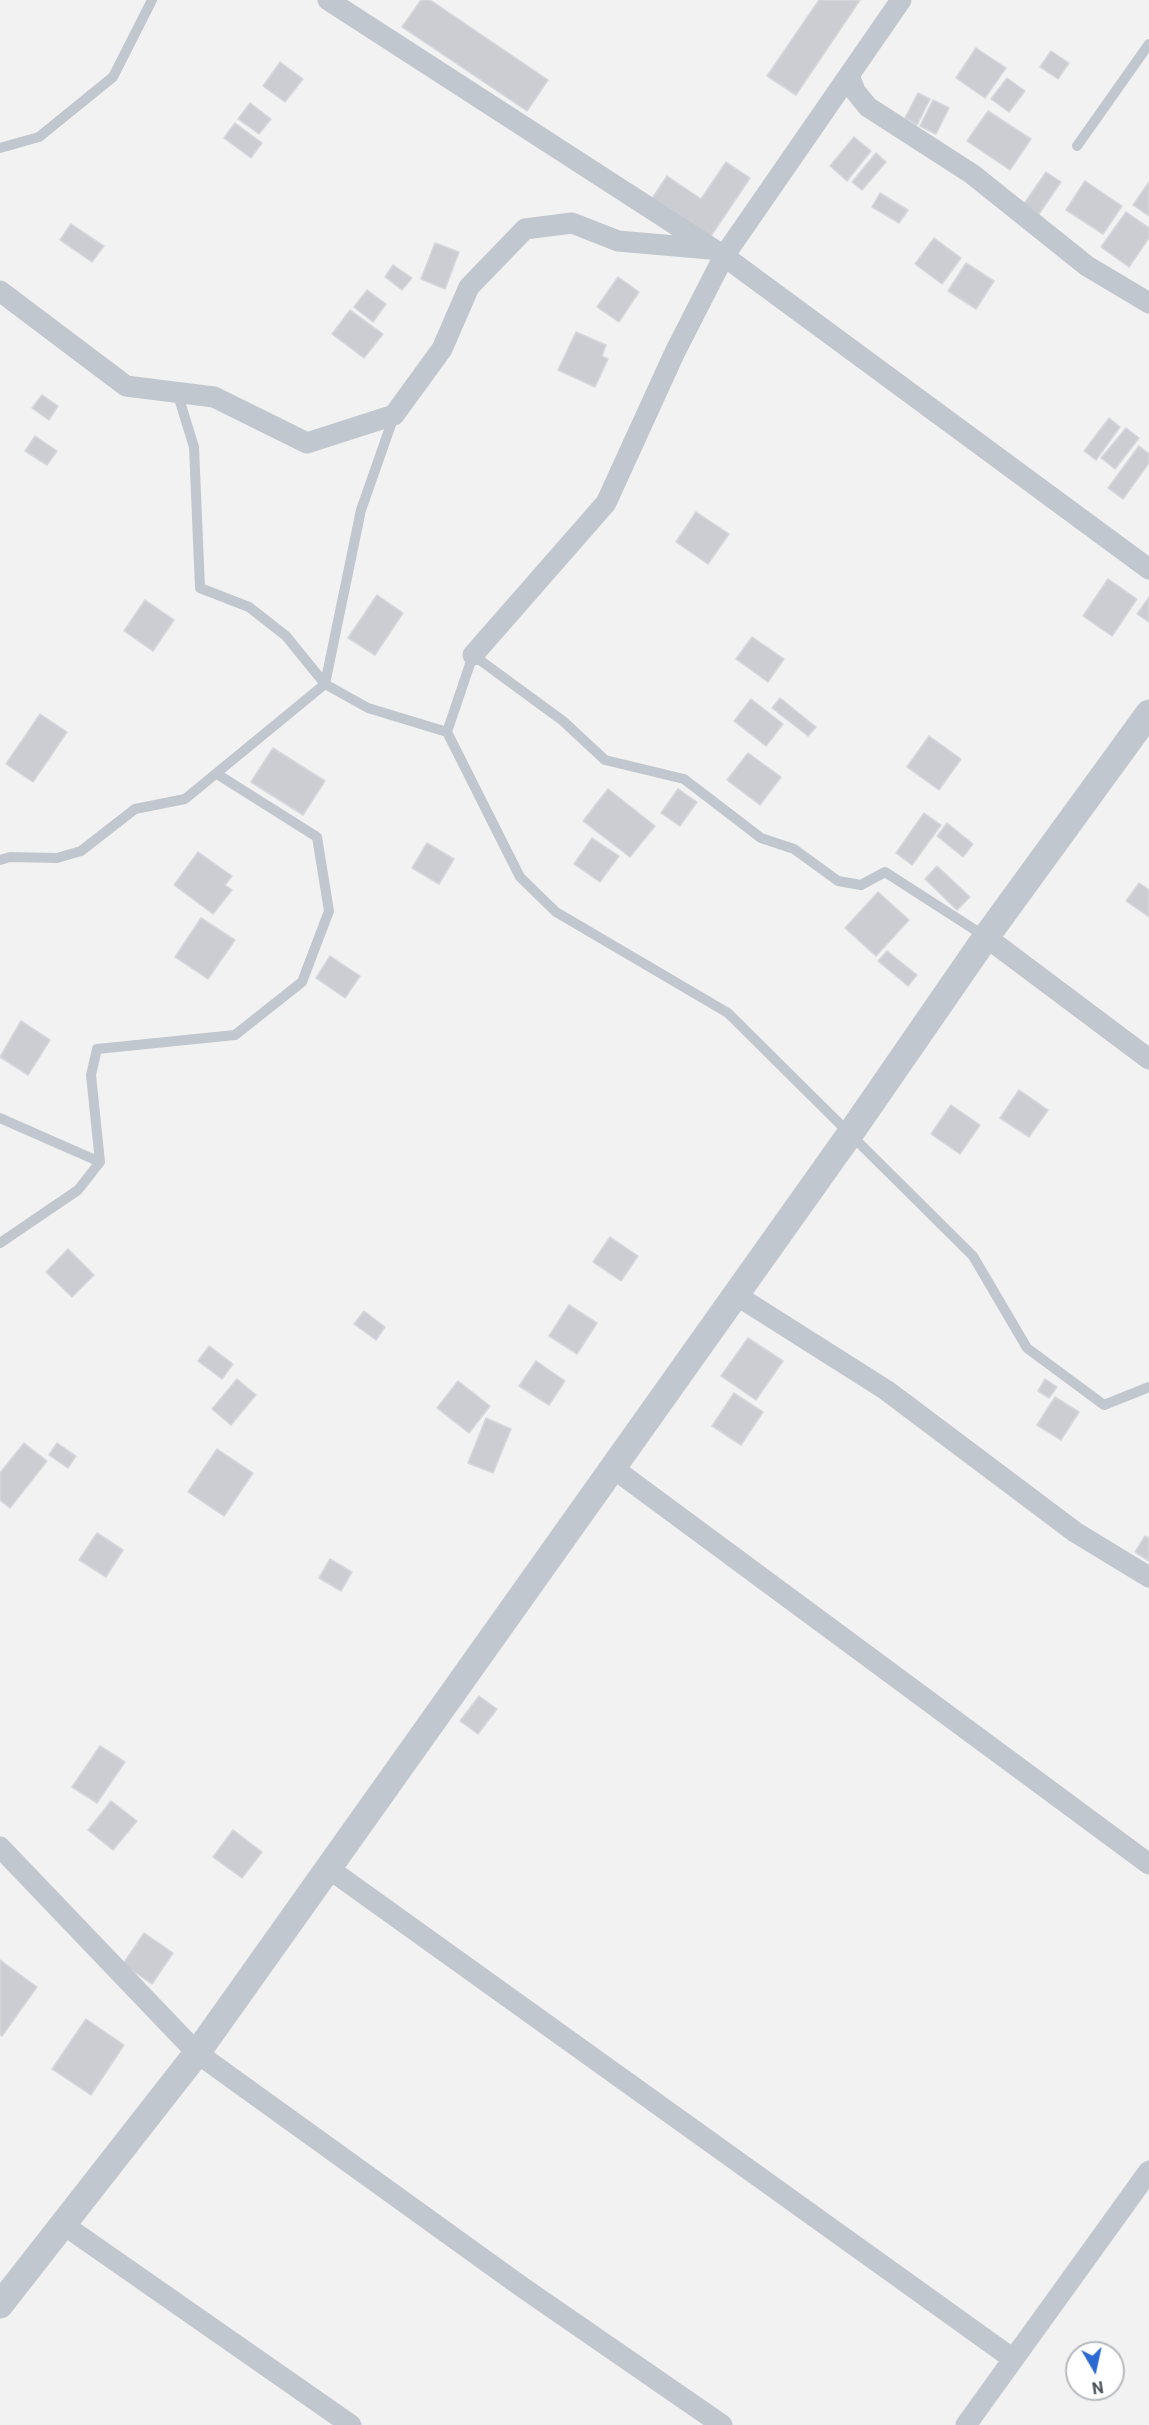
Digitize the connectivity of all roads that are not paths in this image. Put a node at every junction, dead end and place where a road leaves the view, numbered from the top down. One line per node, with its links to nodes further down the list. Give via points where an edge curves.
1 (152, 0): 7 (lane, via 113,77 39,137)
2 (328, 0): 8 (street)
3 (901, 0): 5 (street)
4 (1149, 44): 6 (lane)
5 (849, 75): 8 (street); 10 (street, via 855,91 868,107 972,174 1087,266)
6 (1077, 146)
7 (0, 148)
8 (718, 253): 12 (street, via 618,241 572,224 525,229 469,287 442,349); 13 (street); 14 (street, via 606,503)
9 (0, 291): 11 (street, via 126,386)
10 (1149, 303)
11 (177, 392): 12 (street, via 214,397 307,443); 15 (lane, via 194,447 200,588 249,607 286,636)
12 (394, 415): 15 (lane, via 361,510)
13 (1149, 569)
14 (473, 655): 17 (lane); 20 (lane, via 563,722 605,760 684,779 761,838 794,849 838,881 861,885 885,872)
15 (325, 684): 17 (lane, via 368,708); 18 (lane)
16 (1149, 713): 20 (street)
17 (447, 732): 23 (lane, via 520,877 556,912 728,1013)
18 (217, 774): 19 (lane, via 185,799 135,809 81,852 57,858); 24 (lane, via 317,837 329,911 302,982 235,1035 97,1049 91,1075)
19 (0, 860)
20 (986, 937): 21 (street); 23 (street)
21 (1149, 1059)
22 (0, 1118): 24 (lane)
23 (850, 1134): 26 (street); 27 (lane, via 973,1256 1027,1348 1104,1405)
24 (100, 1162): 25 (lane, via 78,1190)
25 (0, 1243)
26 (736, 1295): 28 (street); 29 (street, via 886,1390 1075,1532)
27 (1149, 1387)
28 (613, 1468): 31 (street); 32 (street)
29 (1149, 1577)
30 (0, 1847): 33 (street)
31 (1149, 1863)
32 (328, 1868): 33 (street); 37 (street)
33 (197, 2053): 35 (street); 39 (street, via 522,2287)
34 (1149, 2171): 37 (street)
35 (64, 2225): 36 (street); 38 (street)
36 (0, 2305)
37 (1013, 2359): 40 (street)
38 (351, 2425)
39 (722, 2425)
40 (966, 2425)

